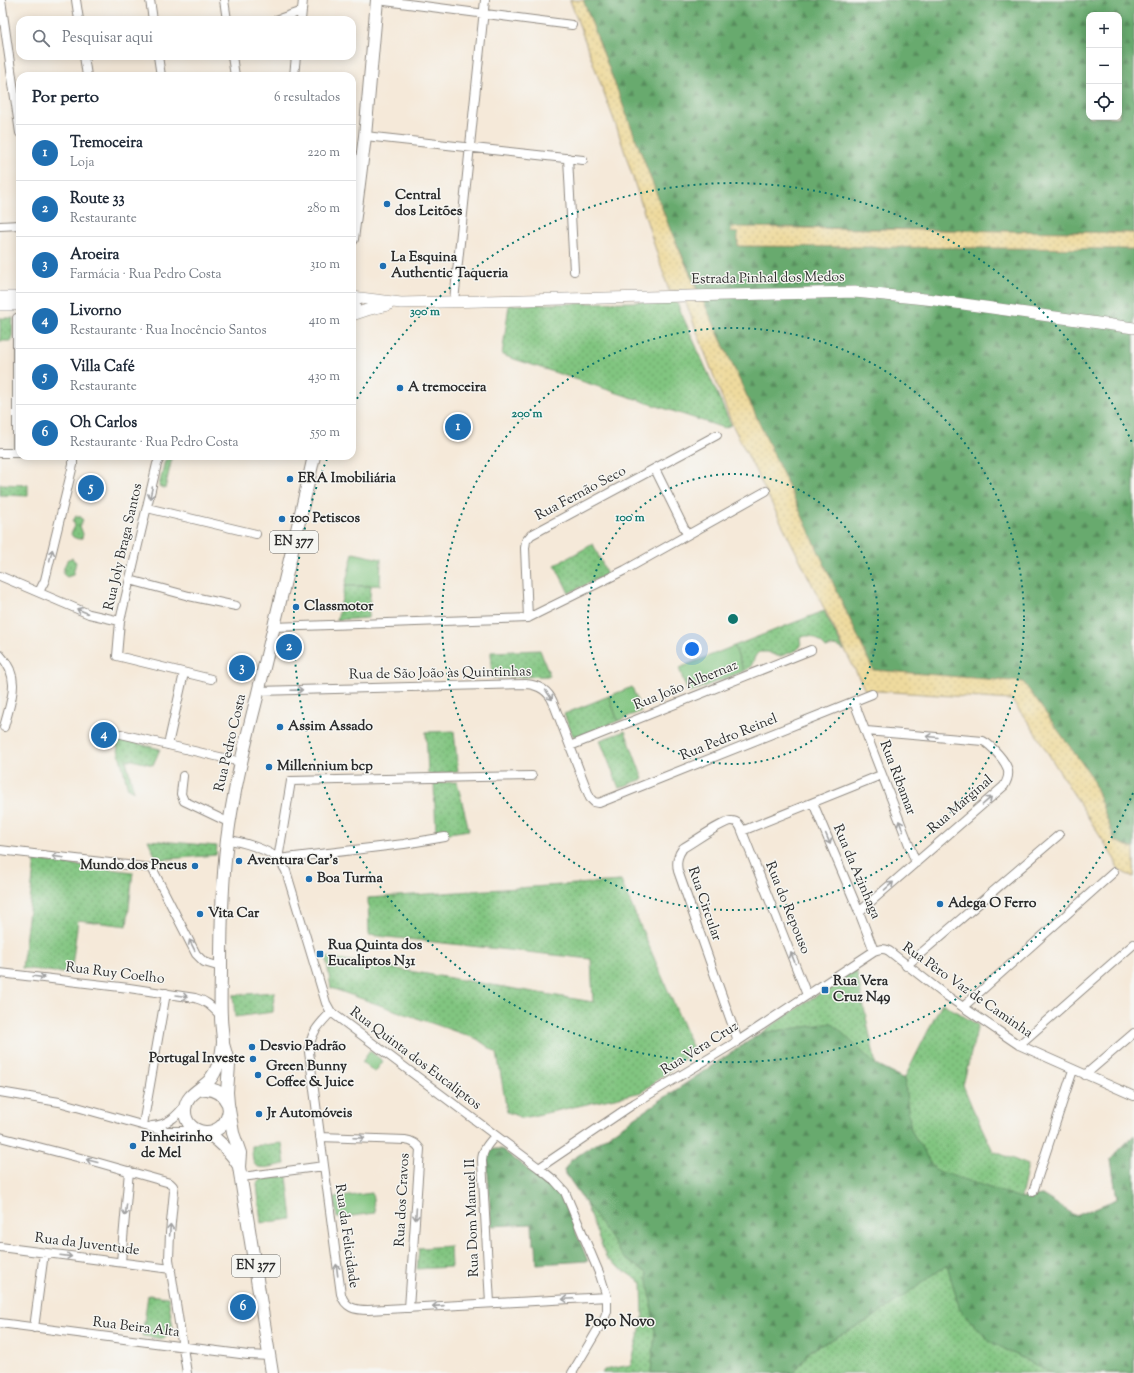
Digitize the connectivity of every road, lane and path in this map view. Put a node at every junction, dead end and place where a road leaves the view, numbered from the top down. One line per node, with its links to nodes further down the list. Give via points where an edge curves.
1 (1, 0): 24 (street)
2 (76, 0): 10 (street)
3 (150, 0): 11 (street)
4 (224, 0): 12 (street)
5 (303, 0): 8 (street)
6 (377, 0): 9 (street); 25 (main road)
7 (485, 0): 9 (street)
8 (302, 11): 13 (street); 14 (street)
9 (483, 14): 15 (street); 26 (street)
10 (78, 16)
11 (152, 16)
12 (226, 16)
13 (288, 16)
14 (301, 16)
15 (572, 25)
16 (85, 60): 20 (street)
17 (159, 60): 21 (street)
18 (233, 60): 22 (street)
19 (296, 60): 23 (street)
20 (86, 72)
21 (160, 72)
22 (234, 72)
23 (294, 72)
24 (16, 105)
25 (364, 136): 26 (street); 29 (main road)
26 (469, 147): 27 (street); 36 (street)
27 (568, 158): 28 (street); 32 (street)
28 (583, 160)
29 (356, 205)
30 (0, 226): 31 (street)
31 (16, 226)
32 (574, 271)
33 (0, 297): 34 (main road)
34 (16, 297)
35 (356, 298): 37 (main road, Estrada Pinhal dos Medos)
36 (454, 301): 37 (main road, Estrada Pinhal dos Medos); 41 (main road, Estrada Pinhal dos Medos, via 855,292 935,300)
37 (401, 303): 40 (main road, Estrada Pinhal dos Medos)
38 (0, 305): 39 (main road)
39 (16, 306)
40 (356, 313)
41 (1134, 328)
42 (717, 435): 48 (street, Rua Fernão Seco)
43 (16, 453): 44 (street)
44 (0, 454)
45 (74, 460): 55 (street, one-way to 45, via 45,580)
46 (159, 460): 50 (street, Rua Joly Braga Santos, one-way to 50)
47 (313, 460): 59 (main road, Rua Pedro Costa / EN 377)
48 (655, 469): 52 (street); 57 (street, Rua Fernão Seco, via 531,535 526,541 525,548)
49 (766, 491): 52 (street)
50 (147, 508): 51 (street); 54 (street, Rua Joly Braga Santos)
51 (256, 534)
52 (687, 534): 57 (street, via 625,570)
53 (0, 576): 55 (street)
54 (130, 580): 56 (street); 58 (street, Rua Joly Braga Santos)
55 (39, 592): 58 (street, one-way to 55, via 89,614)
56 (236, 606)
57 (528, 618): 59 (street)
58 (120, 621): 62 (street, Rua Joly Braga Santos, via 117,656)
59 (273, 627): 64 (main road, Rua Pedro Costa / EN 377)
60 (811, 650): 71 (street, Rua João Albernaz)
61 (0, 655): 67 (street, via 11,668 14,684)
62 (184, 673): 63 (street); 70 (street)
63 (211, 679)
64 (258, 691): 71 (street, Rua de São João às Quintinhas, one-way to 71, via 533,684 545,690 551,698); 72 (main road, Rua Pedro Costa / EN 377)
65 (872, 694): 66 (street, Rua Pedro Reinel)
66 (854, 702): 68 (street, Rua Ribamar); 76 (street, Rua Pedro Reinel, via 604,802)
67 (4, 728)
68 (866, 731): 73 (street, Rua Ribamar); 85 (street, Rua Marginal, one-way to 68, via 1004,786 1009,776 1007,767 992,747 983,741)
69 (120, 734): 70 (street)
70 (168, 745): 72 (street)
71 (570, 746): 76 (street, Rua de São João às Quintinhas, via 588,794)
72 (241, 762): 78 (main road, Rua Pedro Costa / EN 377)
73 (881, 775): 77 (street); 85 (street, Rua Ribamar, one-way to 73)
74 (183, 776): 78 (street, via 181,794 184,801)
75 (532, 776): 84 (street, via 291,781)
76 (594, 802)
77 (813, 803): 79 (street); 87 (street, Rua da Azinhaga, one-way to 87)
78 (230, 823): 82 (main road, Rua Pedro Costa / EN 377)
79 (742, 831): 94 (street, Rua do Repouso, one-way to 79); 99 (street, Rua Circular, via 736,822 726,821 683,848 677,865)
80 (1059, 835): 90 (street)
81 (445, 836): 84 (street, via 404,844)
82 (227, 840): 84 (street, via 244,842); 91 (main road, Rua Pedro Costa / EN 377, via 223,878)
83 (0, 850): 91 (street, one-way to 83, via 204,962 196,954 152,868)
84 (278, 859): 96 (street, Rua Quinta dos Eucaliptos, via 286,871 326,1004)
85 (916, 862): 87 (street, Rua Marginal, one-way to 85)
86 (1114, 872): 95 (street)
87 (859, 912): 89 (street, Rua da Azinhaga)
88 (1134, 944): 101 (street)
89 (874, 951): 90 (street, Rua Pêro Vaz de Caminha, via 884,949); 94 (street, Rua Vera Cruz)
90 (906, 966): 95 (street, Rua Pêro Vaz de Caminha)
91 (221, 967): 97 (main road, Rua Pedro Costa / EN 377)
92 (0, 973): 93 (street, Rua Ruy Coelho, one-way to 93)
93 (166, 993): 97 (street, Rua Ruy Coelho, one-way to 97, via 204,1000); 109 (street)
94 (807, 995): 99 (street, Rua Vera Cruz)
95 (963, 1006): 101 (street, Rua Pêro Vaz de Caminha)
96 (331, 1012): 111 (street, Rua da Felicidade, via 314,1032 309,1044); 112 (street, Rua Quinta dos Eucaliptos)
97 (221, 1016): 100 (main road, Rua Pedro Costa / EN 377)
98 (1134, 1033): 103 (street)
99 (738, 1041): 115 (street, Rua Vera Cruz, via 635,1103)
100 (222, 1043): 104 (main road, Rua Pedro Costa / EN 377, via 216,1070); 108 (main road, Rua Pedro Costa / EN 377, via 229,1065)
101 (1019, 1045): 102 (street, Rua Pêro Vaz de Caminha)
102 (1073, 1070): 103 (street, Rua Pêro Vaz de Caminha); 118 (street)
103 (1085, 1075): 106 (street, Rua Pêro Vaz de Caminha)
104 (199, 1090): 107 (main road, Rua Pedro Costa); 108 (main road, via 216,1091 221,1094)
105 (0, 1092): 109 (street, via 60,1102)
106 (1132, 1093)
107 (186, 1103): 109 (street, via 166,1124); 110 (main road, Rua Pedro Costa, via 187,1120 190,1125)
108 (228, 1107): 110 (main road, Rua Pedro Costa, via 227,1120 224,1124 216,1130); 117 (main road, Rua Pedro Costa / EN 377, via 240,1153)
109 (145, 1125): 110 (street, via 171,1132)
110 (203, 1132): 117 (main road, Rua Pedro Costa / EN 377, via 221,1143 233,1155)
111 (320, 1136): 114 (street, Rua da Felicidade); 125 (street, Rua dos Cravos, one-way to 125, via 405,1140 412,1141 420,1149)
112 (495, 1136): 115 (street, Rua Quinta dos Eucaliptos); 124 (street, Rua Dom Manuel II, via 482,1154)
113 (0, 1137): 116 (street, one-way to 113)
114 (324, 1166): 117 (street); 125 (street, Rua da Felicidade, one-way to 114, via 354,1309 342,1298)
115 (539, 1168): 123 (street, Rua Quinta dos Eucaliptos, via 565,1192)
116 (130, 1171): 121 (street, one-way to 121); 122 (street, one-way to 116, via 169,1249 173,1186 166,1181)
117 (241, 1172): 129 (main road, Rua Pedro Costa / EN 377)
118 (1033, 1192)
119 (0, 1247): 120 (street, Rua da Juventude)
120 (44, 1253): 121 (street, Rua da Juventude, one-way to 121); 127 (street)
121 (120, 1262): 122 (street, Rua da Juventude)
122 (171, 1269): 128 (street)
123 (607, 1297): 124 (street, Rua da Felicidade, one-way to 124); 132 (street, via 604,1319)
124 (490, 1303): 125 (street, Rua da Felicidade, one-way to 125)
125 (409, 1308)
126 (0, 1324): 127 (street, Rua Beira Alta)
127 (34, 1328): 128 (street, Rua Beira Alta)
128 (183, 1347): 129 (street, Rua Beira Alta); 130 (street)
129 (270, 1356): 131 (main road, Rua Pedro Costa / EN 377)
130 (187, 1373)
131 (272, 1373)
132 (572, 1373)

